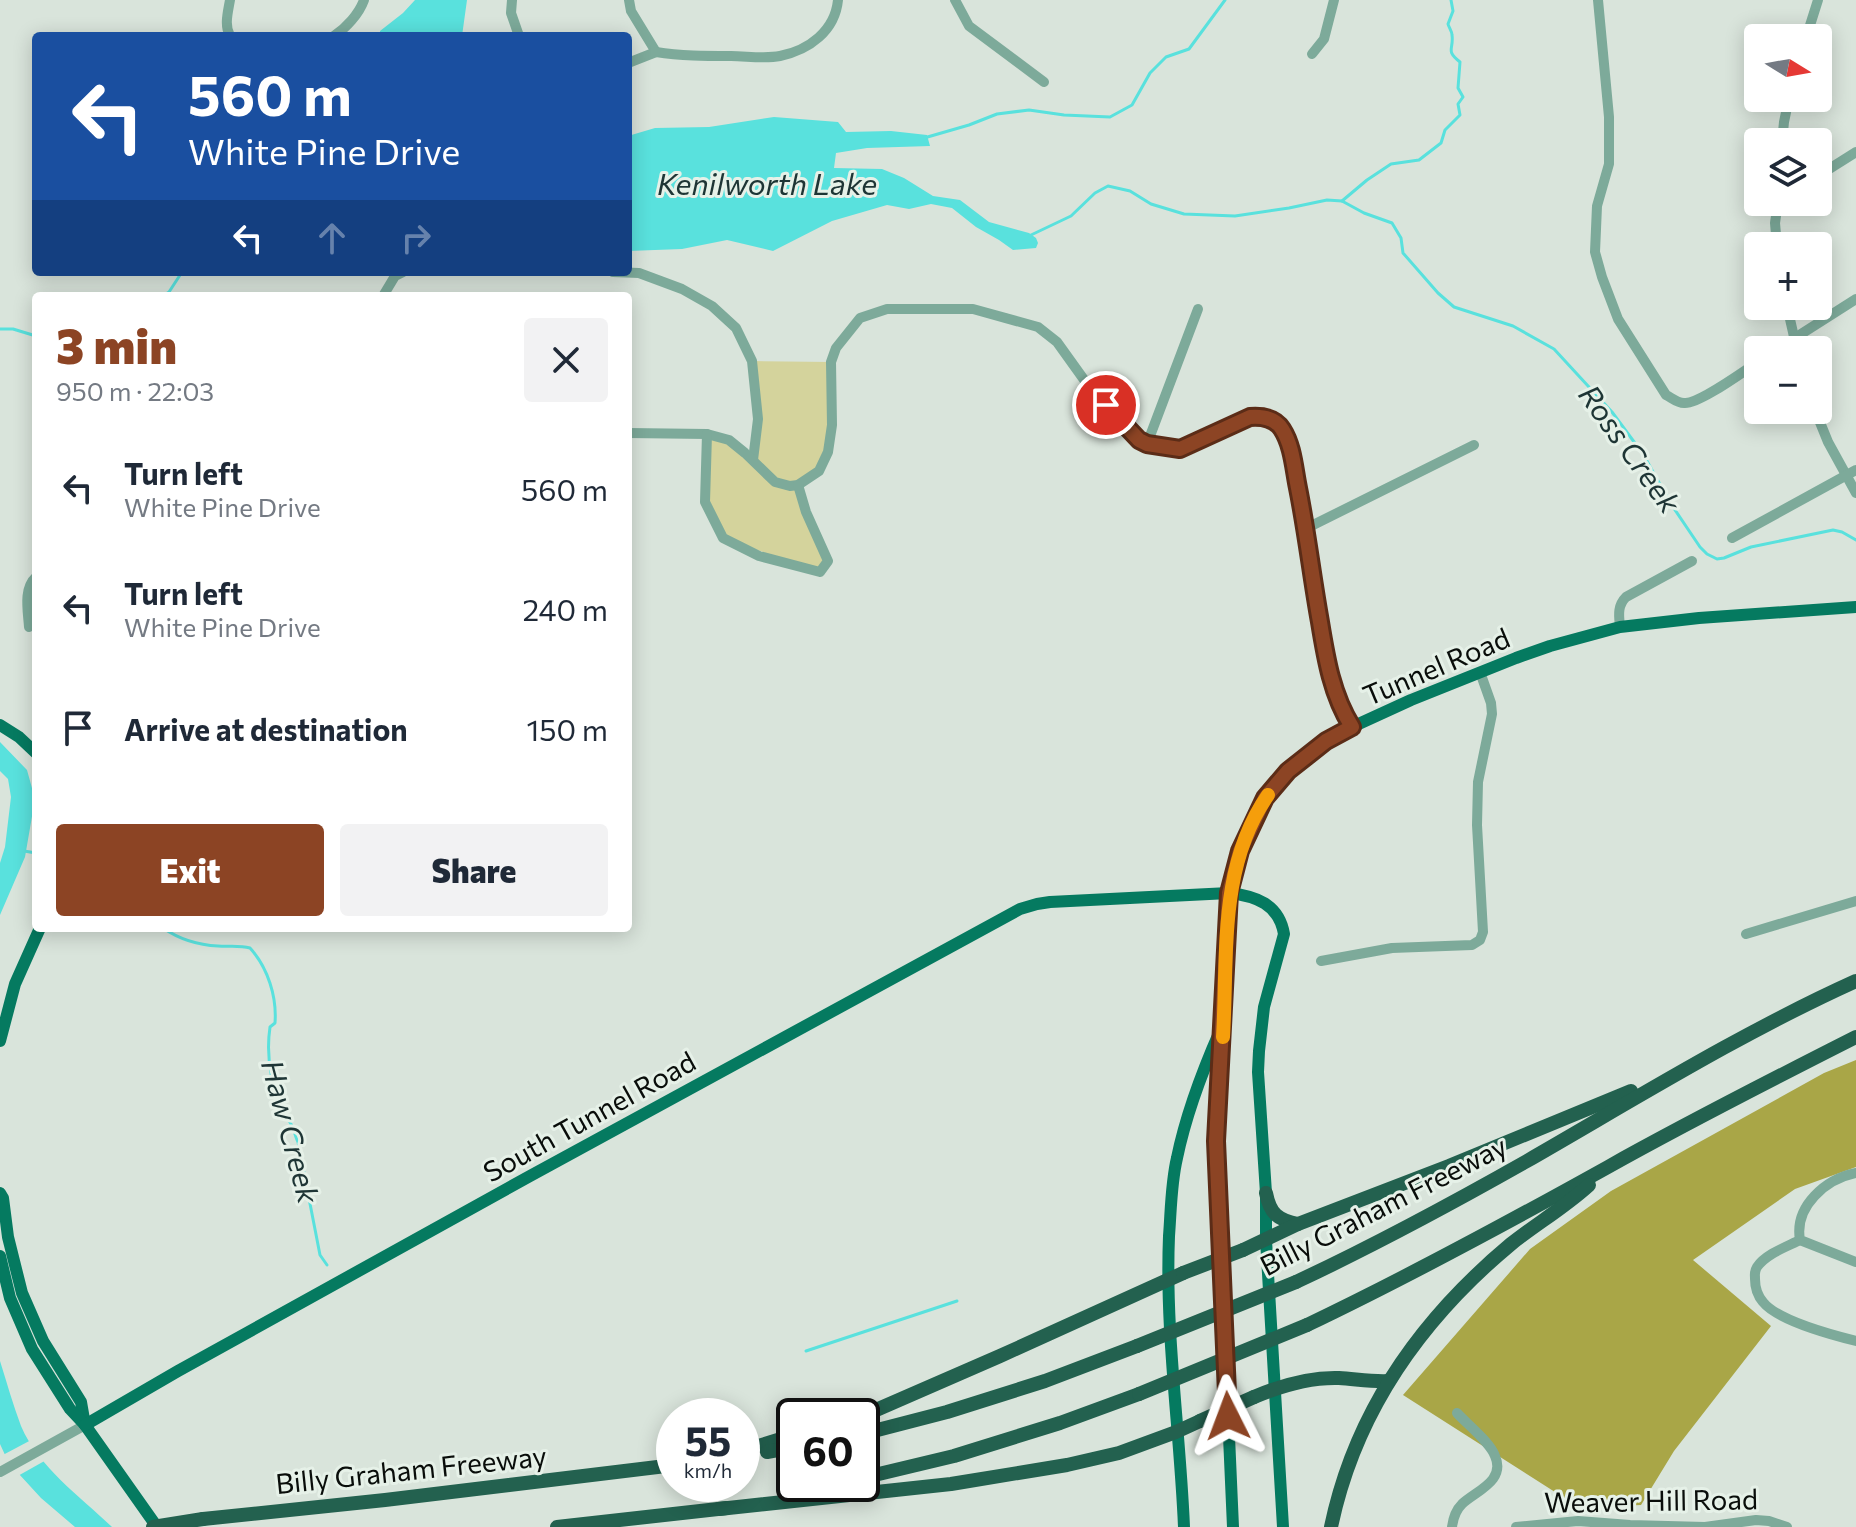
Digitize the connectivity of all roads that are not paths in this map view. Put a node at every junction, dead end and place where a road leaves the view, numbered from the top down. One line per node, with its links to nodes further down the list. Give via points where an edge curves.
1 (230, 0): 11 (street)
2 (364, 0): 12 (street)
3 (512, 0): 13 (street)
4 (629, 0): 14 (street)
5 (838, 0): 14 (street, via 833,19 818,39 797,51 777,56)
6 (955, 0): 17 (street, via 969,26)
7 (1334, 0): 15 (street, via 1324,39)
8 (1598, 0): 24 (street, via 1609,164 1597,206 1595,252 1618,319 1666,395 1676,401 1687,404 1702,398)
9 (1818, 0): 10 (street)
10 (1810, 24)
11 (228, 32)
12 (340, 32)
13 (518, 32)
14 (656, 52): 16 (street)
15 (1312, 54)
16 (632, 61)
17 (1044, 82)
18 (1856, 152): 19 (street)
19 (1832, 167)
20 (632, 273): 30 (street, via 682,289 736,328 752,361 758,419)
21 (1856, 299): 23 (street)
22 (1198, 309): 28 (street)
23 (1806, 336)
24 (1744, 371)
25 (1821, 424): 32 (street)
26 (632, 433): 27 (street)
27 (707, 434): 30 (street, via 729,440); 33 (street, via 705,502 723,538 759,556 820,572 828,561)
28 (1147, 444): 33 (street, via 1038,327 973,309 887,309 860,318 836,348 828,452 819,471); 35 (street, via 1180,449 1250,417 1272,419 1288,441)
29 (1474, 445): 35 (street)
30 (753, 460): 33 (street, via 775,482)
31 (1856, 470): 32 (street)
32 (1845, 476): 34 (street); 36 (street)
33 (798, 485)
34 (1856, 493)
35 (1305, 529): 44 (street, via 1332,684)
36 (1732, 538)
37 (1692, 561): 41 (street, via 1626,597 1619,608)
38 (32, 580): 40 (street)
39 (1856, 607): 41 (main road, Tunnel Road)
40 (29, 627)
41 (1620, 627): 42 (main road, Tunnel Road)
42 (1480, 672): 44 (main road, Tunnel Road); 50 (street, via 1492,714 1478,782 1480,940)
43 (0, 725): 45 (main road)
44 (1352, 727): 46 (main road, Tunnel Road, via 1288,771 1265,798 1240,851)
45 (32, 749)
46 (1229, 893): 52 (main road, Tunnel Road); 59 (main road, South Tunnel Road, via 1271,906 1283,924 1260,1031); 71 (main road, South Tunnel Road, via 1050,902 1020,909)
47 (1856, 901): 49 (street)
48 (38, 932): 54 (main road, via 15,984)
49 (1746, 934)
50 (1321, 961)
51 (1856, 981): 55 (highway, Billy Graham Freeway)
52 (1223, 1025): 65 (main road, via 1177,1158); 82 (main road, Tunnel Road, via 1216,1141)
53 (1856, 1037): 56 (highway)
54 (0, 1041)
55 (1651, 1088): 60 (highway, via 1637,1089); 72 (highway, Billy Graham Freeway, bridge, via 1413,1224 1296,1282 1045,1381)
56 (1610, 1166): 67 (highway, via 1483,1268 1431,1323); 76 (highway, bridge, via 1307,1325 1060,1423)
57 (1856, 1173): 62 (street, via 1823,1187 1811,1200 1798,1229)
58 (0, 1193): 71 (main road, via 28,1309 81,1402)
59 (1266, 1193): 60 (highway, via 1273,1213); 61 (main road, South Tunnel Road)
60 (1298, 1224): 61 (highway)
61 (1266, 1240): 65 (highway, bridge); 68 (main road, South Tunnel Road)
62 (1800, 1240): 64 (street); 66 (street, via 1759,1265 1755,1289 1774,1311)
63 (0, 1256): 71 (main road, via 10,1298 32,1349)
64 (1856, 1262)
65 (1167, 1280): 69 (highway); 73 (main road)
66 (1856, 1341)
67 (1389, 1381): 68 (highway, via 1325,1379); 84 (highway, via 1358,1438)
68 (1275, 1388): 73 (highway, bridge); 83 (main road, South Tunnel Road)
69 (880, 1408)
70 (1457, 1413): 85 (street, via 1495,1454 1497,1464 1494,1479 1462,1505)
71 (85, 1425): 75 (street, South Tunnel Road); 79 (main road)
72 (880, 1429)
73 (1176, 1432): 78 (highway, via 1067,1465 951,1484); 81 (main road)
74 (656, 1467): 79 (highway, Billy Graham Freeway, bridge)
75 (0, 1472)
76 (880, 1473)
77 (776, 1497): 78 (highway)
78 (719, 1509): 80 (highway)
79 (155, 1527)
80 (557, 1527)
81 (1184, 1527)
82 (1233, 1527)
83 (1283, 1527)
84 (1331, 1527)
85 (1452, 1527)
86 (1516, 1527): 87 (street, Weaver Hill Road, via 1578,1521 1705,1527 1756,1520)
87 (1787, 1527)

